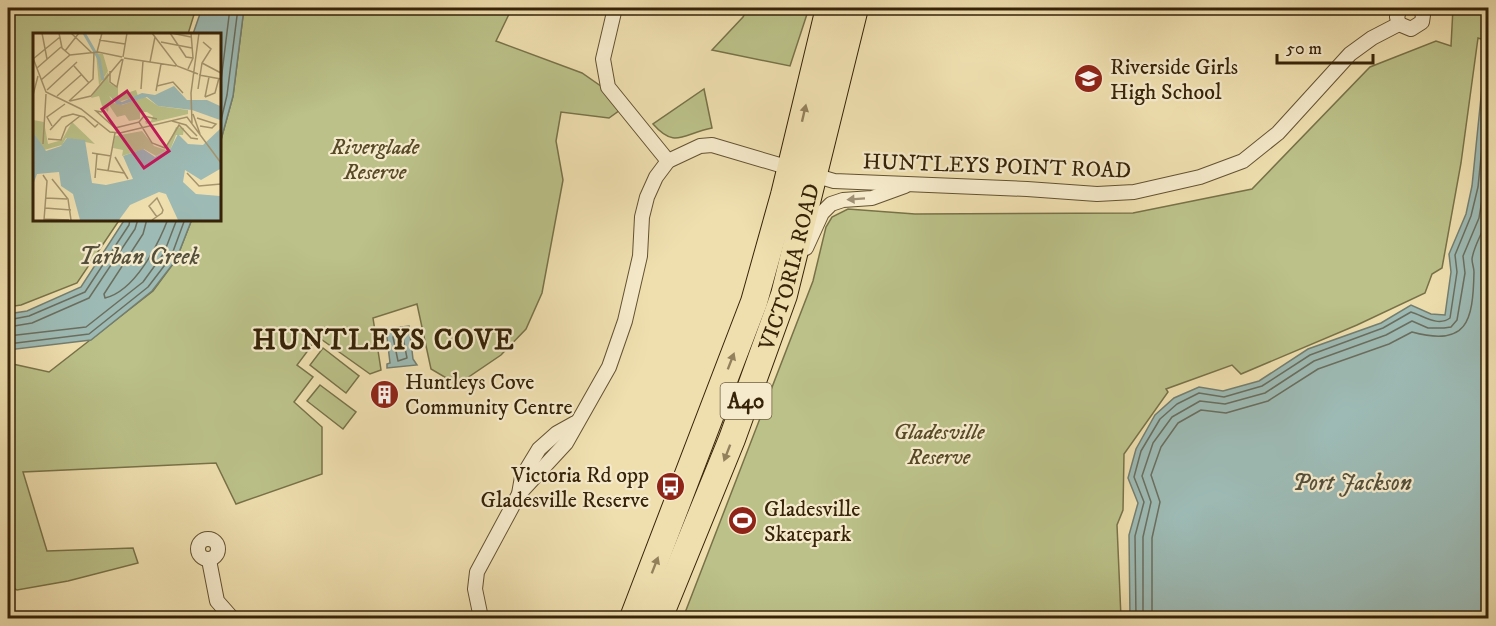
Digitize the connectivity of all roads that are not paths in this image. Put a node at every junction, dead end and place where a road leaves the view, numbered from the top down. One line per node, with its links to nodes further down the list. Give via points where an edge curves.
1 (615, 8): 7 (street, via 603,58 608,87)
2 (829, 8): 8 (highway, VICTORIA ROAD / A40, one-way to 2)
3 (855, 8): 8 (highway, VICTORIA ROAD / A40)
4 (1400, 8): 6 (street)
5 (1420, 8): 6 (street, HUNTLEYS POINT ROAD, via 1423,18 1418,27 1408,29)
6 (1399, 24): 9 (street, HUNTLEYS POINT ROAD, via 1350,54 1262,148 1223,170 1164,187 1116,194)
7 (668, 161): 8 (street, HUNTLEYS POINT ROAD, via 700,146 712,145); 13 (street, via 647,197 626,321 609,368 566,443 519,494 477,572 475,589)
8 (801, 173): 9 (street, HUNTLEYS POINT ROAD, via 834,182); 10 (highway, VICTORIA ROAD / A40); 14 (highway, VICTORIA ROAD / A40, one-way to 8)
9 (912, 184): 10 (street, one-way to 10, via 872,198 843,200 828,206)
10 (784, 295): 15 (highway, VICTORIA ROAD / A40, one-way to 15, via 723,461)
11 (209, 560): 12 (street, via 217,601)
12 (232, 618)
13 (481, 618)
14 (633, 618)
15 (659, 618)

